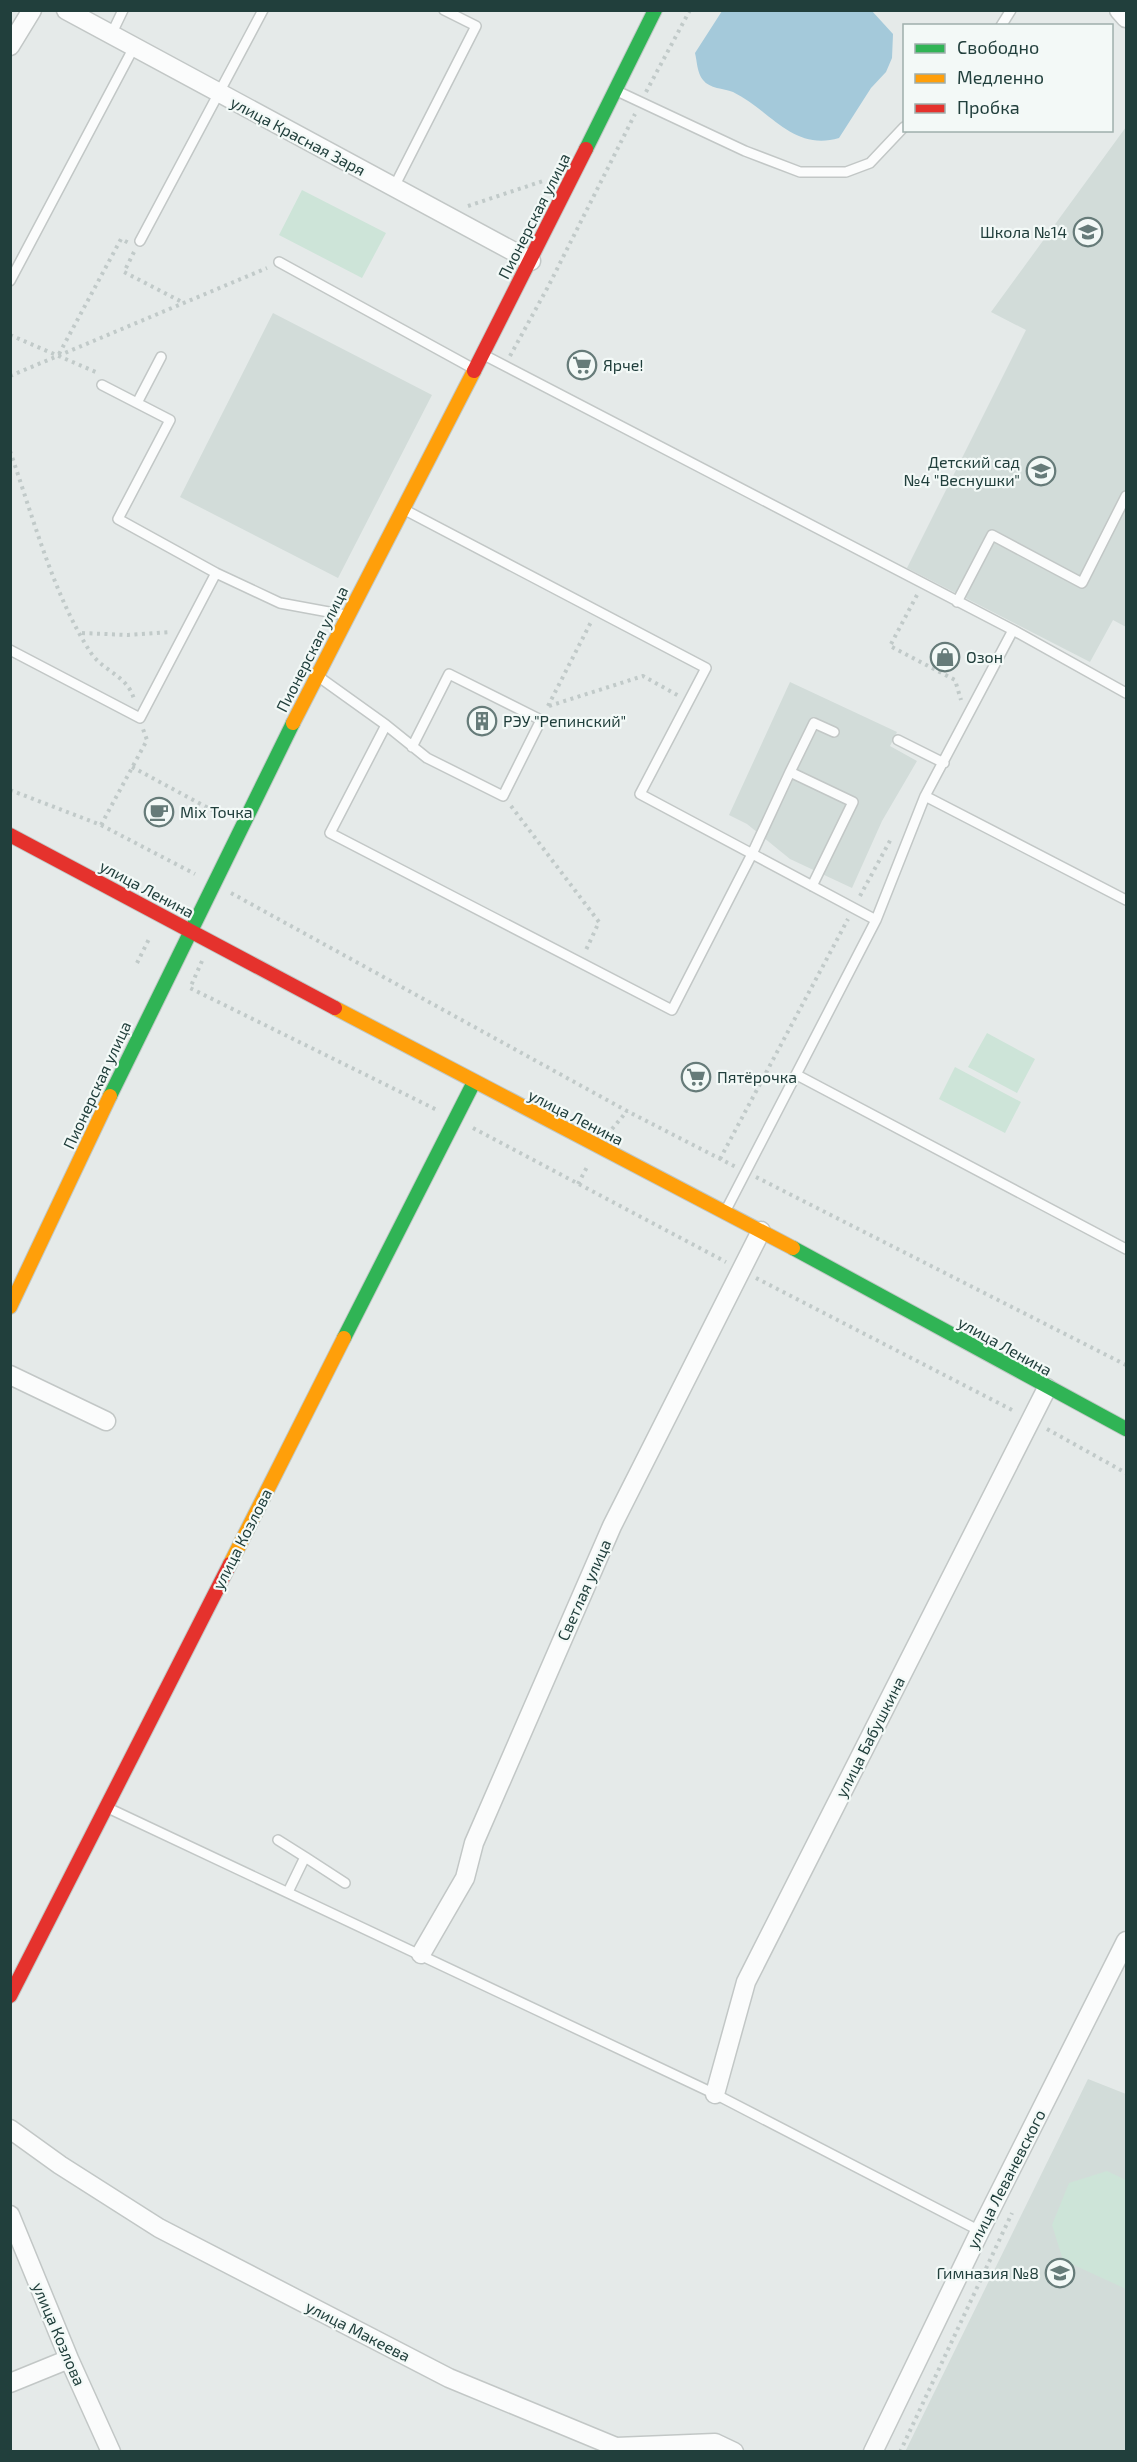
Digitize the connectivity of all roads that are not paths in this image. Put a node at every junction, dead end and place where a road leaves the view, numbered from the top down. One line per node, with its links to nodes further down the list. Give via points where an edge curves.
1 (32, 10): 12 (street)
2 (66, 10): 11 (street, улица Красная Заря)
3 (123, 10): 11 (lane)
4 (263, 10): 15 (lane)
5 (444, 10): 17 (lane, via 476,26)
6 (655, 10): 14 (street, Пионерская улица)
7 (1011, 10): 10 (lane)
8 (1119, 10): 9 (street)
9 (1126, 18)
10 (1002, 24)
11 (111, 35): 13 (street, улица Красная Заря)
12 (10, 46)
13 (134, 47): 15 (street, улица Красная Заря); 21 (lane)
14 (614, 90): 16 (lane, via 800,172 846,172 870,163); 19 (street, Пионерская улица)
15 (219, 93): 17 (street, улица Красная Заря); 18 (lane)
16 (903, 128)
17 (394, 188): 19 (street, улица Красная Заря)
18 (140, 241)
19 (531, 261): 22 (street, Пионерская улица)
20 (279, 262): 24 (lane)
21 (10, 281)
22 (482, 354): 24 (street, Пионерская улица); 30 (lane)
23 (161, 357): 26 (lane)
24 (474, 369): 28 (street, Пионерская улица)
25 (102, 385): 26 (lane)
26 (137, 403): 29 (lane, via 170,420 118,519)
27 (1126, 496): 30 (lane, via 1083,583 992,535)
28 (402, 509): 31 (street, Пионерская улица); 44 (lane, via 706,668 640,794)
29 (216, 573): 31 (lane, via 280,603); 33 (lane, via 140,718)
30 (957, 602): 32 (lane)
31 (348, 616): 34 (street, Пионерская улица)
32 (1013, 630): 35 (lane); 40 (lane)
33 (10, 650)
34 (317, 676): 36 (lane); 48 (street, Пионерская улица)
35 (1126, 693)
36 (386, 725): 39 (lane); 44 (lane, via 330,833 672,1010)
37 (834, 732): 41 (lane, via 814,723)
38 (898, 740): 40 (lane)
39 (412, 747): 39 (lane, via 449,674 541,720 503,796)
40 (944, 763): 42 (lane)
41 (790, 772): 44 (lane); 45 (lane, via 853,802)
42 (925, 796): 46 (lane); 47 (lane)
43 (10, 835): 48 (street, улица Ленина)
44 (752, 854): 45 (lane)
45 (812, 886): 47 (lane)
46 (1126, 900)
47 (876, 920): 49 (lane)
48 (190, 930): 50 (street, улица Ленина); 54 (street, Пионерская улица)
49 (797, 1075): 51 (lane); 53 (lane)
50 (474, 1082): 51 (street, улица Ленина); 59 (street, улица Козлова)
51 (724, 1212): 52 (street, улица Ленина)
52 (761, 1232): 56 (street, улица Ленина); 65 (street, Светлая улица, via 612,1526 474,1843 465,1878)
53 (1126, 1249)
54 (10, 1307)
55 (10, 1375): 57 (street)
56 (1047, 1388): 58 (street, улица Ленина); 68 (street, улица Бабушкина, via 746,1982)
57 (106, 1421)
58 (1126, 1429)
59 (106, 1807): 63 (lane); 67 (street, улица Козлова)
60 (278, 1840): 61 (lane)
61 (305, 1857): 62 (lane); 63 (lane)
62 (345, 1883)
63 (288, 1892): 65 (lane)
64 (1126, 1941): 66 (street, улица Леваневского)
65 (421, 1954): 68 (lane)
66 (1122, 1963): 71 (street, улица Леваневского)
67 (10, 1996)
68 (715, 2094): 71 (lane)
69 (10, 2129): 74 (street, улица Макеева, via 159,2228 448,2378 616,2447)
70 (10, 2215): 72 (street, улица Козлова)
71 (980, 2231): 77 (street, улица Леваневского)
72 (69, 2359): 73 (street); 75 (street, улица Козлова)
73 (10, 2383)
74 (684, 2448): 76 (street, улица Макеева, via 715,2443)
75 (111, 2451)
76 (734, 2451)
77 (873, 2451)

